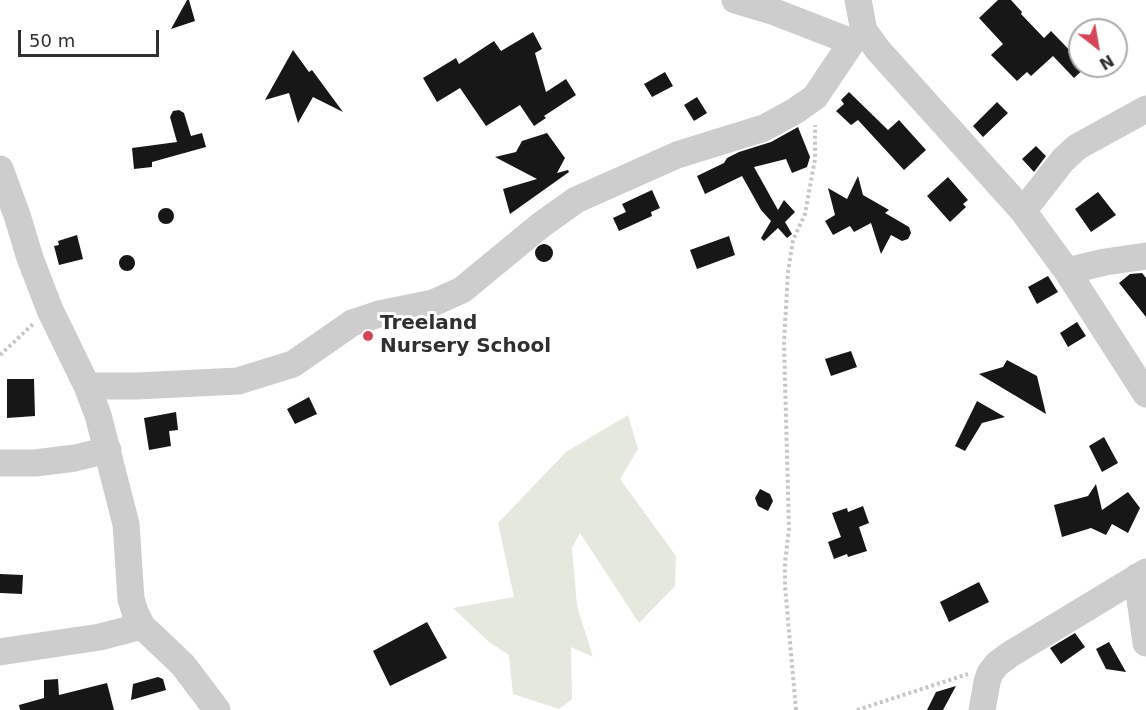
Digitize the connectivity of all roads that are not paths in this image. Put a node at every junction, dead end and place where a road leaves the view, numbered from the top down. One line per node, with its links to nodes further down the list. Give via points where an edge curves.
1 (735, 0): 3 (street)
2 (858, 0): 3 (street)
3 (858, 37): 6 (street, via 878,50); 9 (street, via 815,97 795,111 764,128 677,155 576,200 462,290 433,303 352,323 293,364 238,381)
4 (1146, 109): 6 (street, via 1077,147)
5 (0, 169): 9 (street, via 50,310)
6 (1023, 211): 8 (street)
7 (1146, 256): 8 (street)
8 (1067, 271): 10 (street)
9 (87, 386): 11 (street)
10 (1146, 394)
11 (108, 450): 12 (street, via 35,464); 14 (street, via 126,524 131,599)
12 (0, 463)
13 (1142, 575): 15 (street); 18 (street, via 997,664 987,681)
14 (142, 626): 16 (street, via 100,637); 17 (street, via 183,665)
15 (1146, 643)
16 (0, 652)
17 (217, 710)
18 (982, 710)

